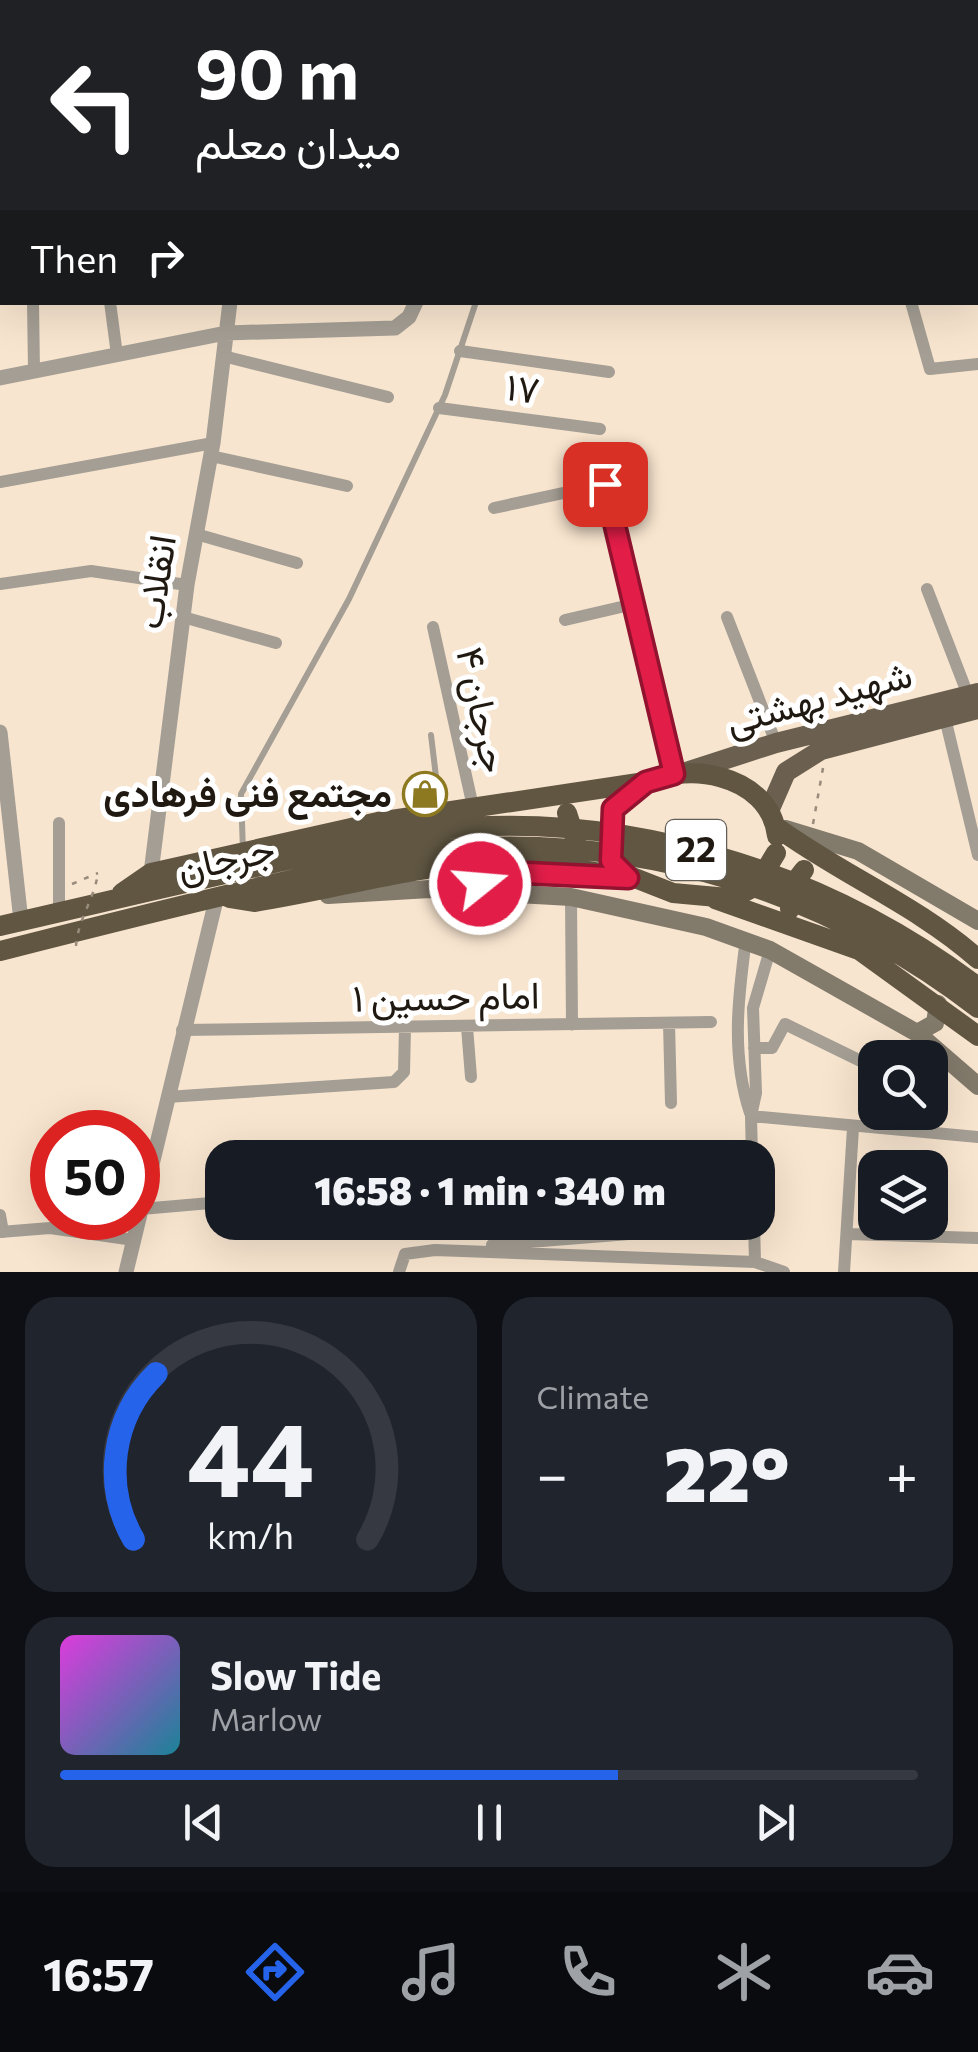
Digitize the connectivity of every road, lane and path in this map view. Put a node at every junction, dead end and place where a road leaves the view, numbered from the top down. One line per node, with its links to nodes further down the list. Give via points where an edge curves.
1 (33, 305): 12 (street)
2 (110, 305): 9 (street)
3 (230, 305): 7 (street, انقلاب)
4 (415, 305): 7 (street, via 395,328)
5 (475, 305): 8 (lane)
6 (911, 305): 11 (street, via 930,369)
7 (226, 333): 9 (street); 10 (street, انقلاب)
8 (460, 350): 13 (street); 16 (lane)
9 (118, 355): 12 (street)
10 (223, 356): 15 (street); 18 (street, انقلاب)
11 (978, 364)
12 (34, 372): 14 (street)
13 (608, 372)
14 (0, 378)
15 (388, 398)
16 (439, 408): 17 (street, ۱۷); 47 (lane, via 349,599 241,794)
17 (600, 428)
18 (212, 450): 19 (street); 20 (street); 22 (street, انقلاب)
19 (0, 482)
20 (348, 486)
21 (494, 508): 27 (street, via 605,484)
22 (196, 534): 23 (street); 25 (street, انقلاب)
23 (298, 563)
24 (0, 584): 25 (street, via 91,571)
25 (187, 584): 28 (street, انقلاب)
26 (927, 590): 33 (street)
27 (634, 604): 30 (street); 39 (street)
28 (183, 617): 32 (street); 51 (street, انقلاب)
29 (727, 617): 37 (street)
30 (565, 620)
31 (433, 627): 42 (street, ۴ جرجان)
32 (276, 643)
33 (975, 699): 34 (main road, شهید بهشتی); 37 (main road, شهید بهشتی)
34 (944, 718): 38 (main road, شهید بهشتی); 48 (street)
35 (0, 732): 62 (street)
36 (431, 735): 43 (lane)
37 (776, 742): 39 (main road, شهید بهشتی)
38 (821, 750): 44 (main road, شهید بهشتی, via 786,772); 46 (path, via 818,809)
39 (676, 775): 40 (highway); 44 (highway, via 743,785)
40 (646, 782): 41 (highway); 52 (highway, bridge, via 613,809)
41 (522, 798): 42 (highway); 49 (highway, bridge, via 567,813 576,841)
42 (473, 807): 43 (highway)
43 (440, 811): 47 (highway)
44 (772, 818): 46 (main road); 50 (highway, 22); 59 (highway, bridge, via 776,853 756,886)
45 (59, 823): 60 (street)
46 (808, 836): 61 (main road, via 858,851)
47 (243, 852): 51 (highway)
48 (978, 856)
49 (561, 862): 52 (highway); 57 (highway, via 436,867)
50 (825, 863): 63 (highway, bridge, via 804,870 790,887 790,909); 68 (highway, 22)
51 (151, 872): 58 (highway)
52 (619, 872): 54 (main road, via 485,871); 59 (highway)
53 (71, 884): 65 (path, bridge, via 98,873)
54 (484, 890): 56 (main road); 57 (main road)
55 (217, 896): 57 (highway); 67 (highway, جرجان / 22); 71 (highway, جرجان / 22, via 456,848 530,846 680,864 782,896 915,961); 77 (street)
56 (571, 897): 64 (main road); 74 (street)
57 (286, 898)
58 (112, 899): 60 (highway, جرجان / 22); 69 (highway, جرجان / 22, via 384,839 530,826 686,847 831,899)
59 (715, 900): 63 (highway)
60 (59, 912): 62 (highway, جرجان / 22)
61 (978, 921)
62 (10, 924)
63 (803, 928): 70 (highway, via 859,950)
64 (746, 939): 66 (main road); 86 (street, via 736,1013)
65 (76, 946)
66 (770, 950): 78 (main road); 80 (street, via 754,1008)
67 (0, 951)
68 (978, 958)
69 (978, 987)
70 (938, 1004): 78 (main road, via 934,1023); 79 (highway)
71 (978, 1008)
72 (711, 1022): 73 (street, امام حسین ۱)
73 (669, 1023): 74 (street, امام حسین ۱); 85 (street)
74 (572, 1025): 76 (street, امام حسین ۱)
75 (405, 1027): 76 (street, امام حسین ۱); 77 (street, امام حسین ۱); 84 (street, via 404,1072 394,1082)
76 (466, 1027): 82 (street)
77 (182, 1030): 84 (street)
78 (917, 1033): 83 (main road)
79 (978, 1036)
80 (754, 1048): 81 (street, via 772,1048 785,1024); 86 (street)
81 (858, 1060)
82 (471, 1076)
83 (978, 1086)
84 (166, 1098): 87 (street)
85 (671, 1102)
86 (751, 1116): 88 (street); 90 (street)
87 (160, 1125)
88 (853, 1128): 89 (street); 96 (street)
89 (978, 1137)
90 (752, 1140)
91 (205, 1203): 92 (street)
92 (160, 1207)
93 (0, 1215): 95 (street)
94 (30, 1230): 95 (street)
95 (2, 1232)
96 (848, 1234): 97 (street); 107 (street)
97 (978, 1238)
98 (134, 1240): 104 (street)
99 (554, 1240): 101 (street)
100 (754, 1240): 102 (street)
101 (436, 1250): 103 (street); 105 (street, via 406,1254)
102 (755, 1262): 103 (street); 106 (street)
103 (619, 1265)
104 (126, 1272)
105 (399, 1272)
106 (784, 1272)
107 (844, 1272)

